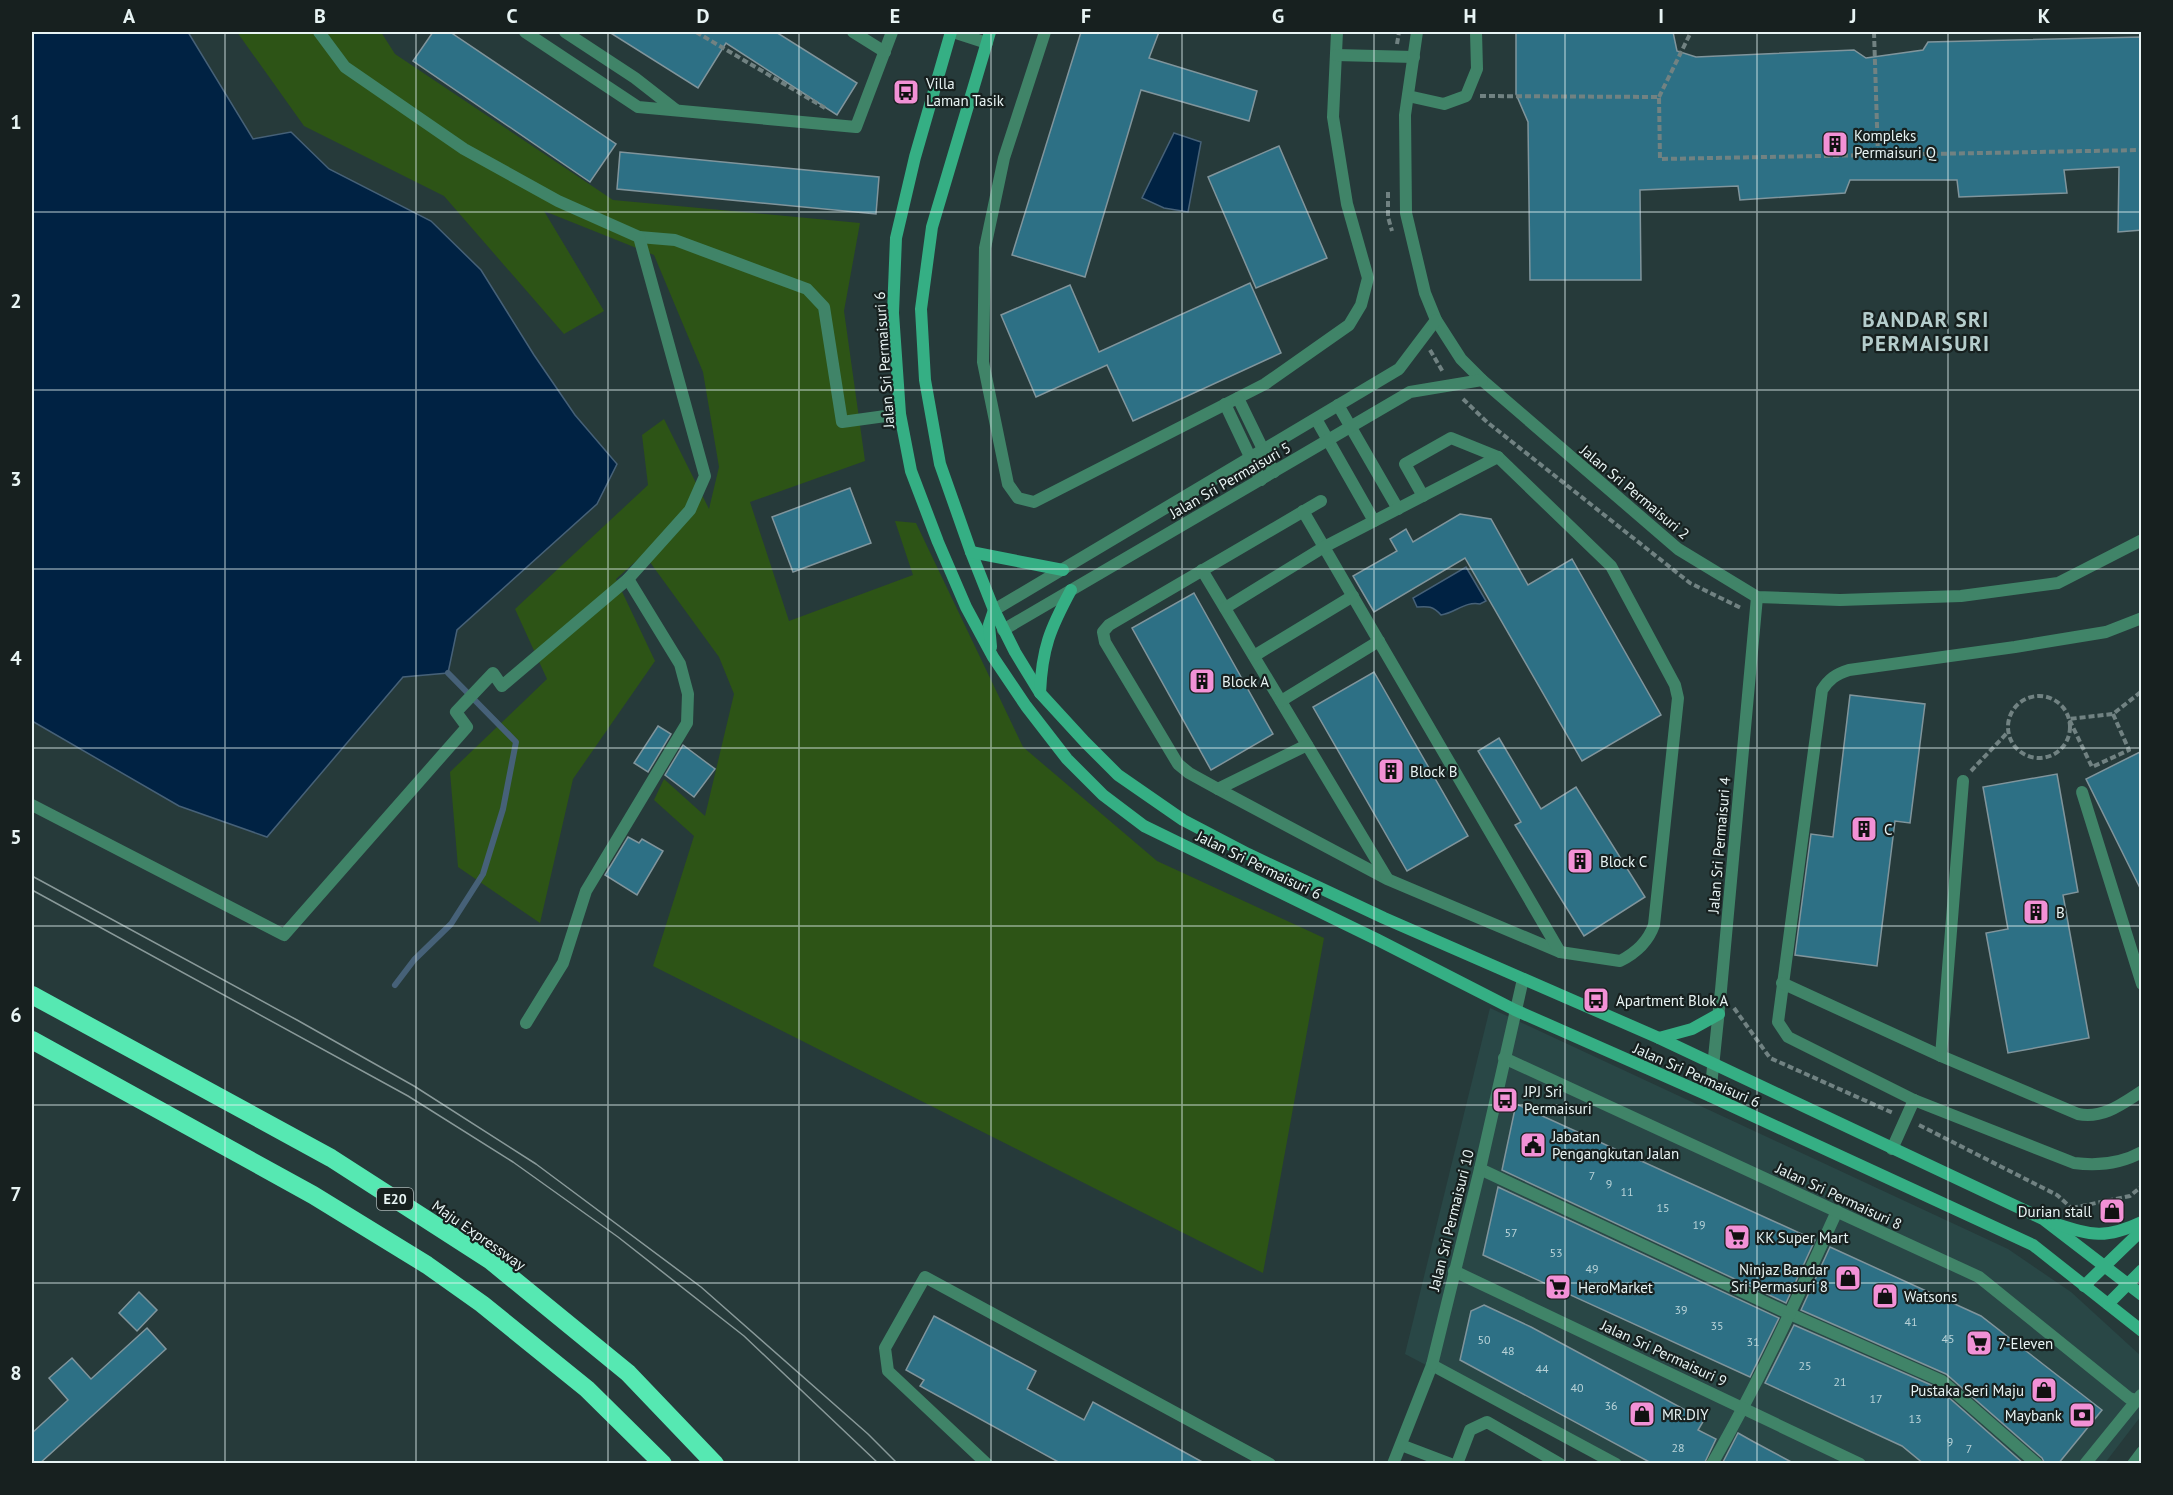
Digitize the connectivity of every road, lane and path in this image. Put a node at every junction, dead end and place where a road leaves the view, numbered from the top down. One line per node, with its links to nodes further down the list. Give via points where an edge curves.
1 (319, 32): 28 (street, via 345,68 464,149 558,201)
2 (525, 32): 24 (street, via 638,107)
3 (565, 32): 24 (street)
4 (696, 32): 23 (path)
5 (853, 32): 16 (street)
6 (892, 32): 16 (street)
7 (952, 32): 15 (street); 37 (street, Jalan Sri Permaisuri 6, via 896,238 893,313)
8 (1045, 32): 35 (street, via 1004,158 985,248 983,362 1008,484 1018,498 1034,502)
9 (1337, 32): 17 (street)
10 (1399, 32): 18 (path)
11 (1417, 32): 19 (street, Jalan Sri Permaisuri 2)
12 (1476, 32): 21 (street, via 1477,69)
13 (1690, 32): 22 (path)
14 (1874, 32): 26 (path)
15 (988, 37): 53 (street, Jalan Sri Permaisuri 6, via 932,227 921,309 925,380 940,464)
16 (885, 52): 24 (street, via 856,127)
17 (1336, 55): 18 (street); 34 (street, via 1333,117 1347,204 1368,278 1361,305 1349,325 1265,384)
18 (1395, 57): 19 (street)
19 (1414, 57): 20 (street, Jalan Sri Permaisuri 2)
20 (1408, 96): 21 (street, via 1444,104); 30 (street, Jalan Sri Permaisuri 2, via 1406,213 1425,293)
21 (1466, 96): 22 (path)
22 (1659, 97): 26 (path, via 1660,159)
23 (826, 109)
24 (676, 110)
25 (2142, 150): 26 (path)
26 (1878, 156)
27 (1388, 182): 29 (path, via 1388,217)
28 (639, 237): 37 (street, via 675,240 807,289 824,307 842,422); 56 (street, via 705,476 690,510)
29 (1394, 239)
30 (1436, 320): 31 (street, Jalan Sri Permaisuri 5); 32 (street, Jalan Sri Permaisuri 2, via 1461,359)
31 (1423, 338): 33 (path); 36 (street, Jalan Sri Permaisuri 5, via 1399,369)
32 (1482, 380): 33 (street, Jalan Sri Permaisuri 5); 59 (street, Jalan Sri Permaisuri 2, via 1678,549)
33 (1450, 386): 39 (street, Jalan Sri Permaisuri 5, via 1410,392); 63 (path, via 1487,422 1690,584)
34 (1238, 398): 35 (street); 41 (street)
35 (1225, 404): 43 (street)
36 (1338, 405): 38 (street, Jalan Sri Permaisuri 5); 39 (street)
37 (900, 414): 60 (street, Jalan Sri Permaisuri 6, via 911,471)
38 (1316, 419): 40 (street); 41 (street, Jalan Sri Permaisuri 5)
39 (1351, 427): 40 (street, Jalan Sri Permaisuri 5); 48 (street)
40 (1328, 440): 44 (street, Jalan Sri Permaisuri 5); 50 (street)
41 (1263, 450): 43 (street, Jalan Sri Permaisuri 5); 44 (street)
42 (1498, 457): 46 (street); 46 (street, via 1451,438 1405,464); 82 (street, via 1611,566 1675,685 1678,698 1651,933 1620,961)
43 (1250, 458): 45 (street); 54 (street, Jalan Sri Permaisuri 5)
44 (1274, 472): 45 (street, Jalan Sri Permaisuri 5)
45 (1260, 480): 57 (street, Jalan Sri Permaisuri 5)
46 (1423, 496): 48 (street)
47 (1321, 501): 49 (street)
48 (1398, 509): 50 (street)
49 (1304, 511): 52 (street); 55 (street)
50 (1374, 521): 52 (street)
51 (2142, 540): 59 (street, Jalan Sri Permaisuri 2, via 2058,583 1961,597)
52 (1324, 547): 58 (street); 61 (street)
53 (971, 552): 54 (street); 62 (street, Jalan Sri Permaisuri 6)
54 (1063, 570): 62 (street, Jalan Sri Permaisuri 5)
55 (1202, 570): 61 (street); 78 (street, via 1103,632 1105,642 1178,764)
56 (628, 579): 80 (street, via 502,686 493,673 456,712 467,727 284,935); 89 (street, via 680,664 688,694 687,723 586,891 563,963)
57 (1071, 590): 66 (street, Jalan Sri Permaisuri 5); 71 (street, via 1048,637)
58 (1353, 596): 67 (street); 68 (street)
59 (1757, 597): 63 (street, Jalan Sri Permaisuri 4)
60 (966, 607): 65 (street); 69 (street, Jalan Sri Permaisuri 6)
61 (1225, 608): 68 (street)
62 (994, 610): 65 (street); 66 (street, Jalan Sri Permaisuri 6)
63 (1755, 615): 88 (street, Jalan Sri Permaisuri 4)
64 (2142, 618): 84 (street, via 2106,632 1849,670 1828,680 1822,690)
65 (989, 626): 66 (street); 69 (street)
66 (1003, 630): 71 (street, Jalan Sri Permaisuri 6)
67 (1379, 641): 72 (street); 82 (street)
68 (1254, 656): 72 (street)
69 (993, 657): 87 (street, Jalan Sri Permaisuri 6, via 1067,759 1103,795 1143,826)
70 (2142, 691): 73 (path)
71 (1040, 693): 83 (street, Jalan Sri Permaisuri 6, via 1118,775 1183,820 1384,918)
72 (1281, 702): 76 (street)
73 (2113, 714): 74 (path); 74 (path, via 2129,750 2092,766)
74 (2069, 719): 75 (path, via 2058,702 2038,695 2018,703 2011,711); 75 (path, via 2070,729 2063,748 2045,758 2025,756)
75 (2007, 732): 77 (path)
76 (1308, 745): 78 (street); 81 (street)
77 (1963, 781): 92 (street)
78 (1218, 789): 81 (street)
79 (2082, 792): 85 (street)
80 (32, 805)
81 (1387, 879): 82 (street)
82 (1560, 952)
83 (1523, 979): 87 (street, Jalan Sri Permaisuri 10); 90 (street, Jalan Sri Permaisuri 6)
84 (1782, 983): 92 (street); 97 (street, via 1778,1022 1788,1037)
85 (2142, 984)
86 (32, 995): 122 (highway, Maju Expressway / E20, via 331,1158 491,1261 628,1373)
87 (1515, 1010): 93 (street, Jalan Sri Permaisuri 10); 96 (street, Jalan Sri Permaisuri 6)
88 (1719, 1014): 90 (street, via 1692,1029); 94 (street, Jalan Sri Permaisuri 4)
89 (526, 1023)
90 (1659, 1038): 94 (street, Jalan Sri Permaisuri 6)
91 (32, 1040): 121 (highway, E20, via 313,1195 427,1265 482,1304 586,1389)
92 (1941, 1056): 95 (street, via 2087,1116 2111,1111)
93 (1504, 1058): 100 (street, Jalan Sri Permaisuri 10); 103 (street, Jalan Sri Permaisuri 8)
94 (1712, 1065): 96 (street, Jalan Sri Permaisuri 4); 98 (street, Jalan Sri Permaisuri 6)
95 (2142, 1091)
96 (1710, 1096): 111 (street, Jalan Sri Permaisuri 6, via 2033,1245)
97 (1914, 1100): 98 (street); 99 (street, via 2074,1163 2128,1160)
98 (1892, 1149): 104 (street, Jalan Sri Permaisuri 6)
99 (2142, 1152)
100 (1480, 1170): 109 (street, Jalan Sri Permaisuri 10); 114 (street)
101 (2142, 1186): 102 (path, via 2130,1196)
102 (2071, 1208)
103 (1837, 1211): 114 (street); 117 (street, Jalan Sri Permaisuri 8, via 1979,1277 2129,1398)
104 (2043, 1219): 105 (street, via 2089,1234 2121,1231); 107 (street, Jalan Sri Permaisuri 6)
105 (2142, 1222)
106 (2142, 1230): 107 (street)
107 (2105, 1266): 110 (street, Jalan Sri Permaisuri 6); 111 (street)
108 (2142, 1270): 110 (street)
109 (1454, 1271): 116 (street, Jalan Sri Permaisuri 10); 118 (street, Jalan Sri Permaisuri 9)
110 (2127, 1283): 112 (street, Jalan Sri Permaisuri 6); 113 (street)
111 (2084, 1286): 113 (street, Jalan Sri Permaisuri 6)
112 (2142, 1295)
113 (2108, 1304): 115 (street, Jalan Sri Permaisuri 6)
114 (1790, 1314): 118 (street); 132 (street, via 1942,1381)
115 (2142, 1331)
116 (1432, 1365): 119 (street, Jalan Sri Permaisuri 10); 129 (street)
117 (2139, 1397): 133 (street)
118 (1744, 1408): 130 (street); 131 (street, Jalan Sri Permaisuri 9)
119 (1401, 1445): 125 (street, Jalan Sri Permaisuri 10); 126 (street)
120 (2142, 1452): 134 (street)
121 (663, 1464)
122 (715, 1464)
123 (987, 1464): 124 (street, via 888,1371 885,1348 925,1277)
124 (1270, 1464)
125 (1393, 1464)
126 (1451, 1464)
127 (1457, 1464): 128 (street, via 1470,1430 1487,1422)
128 (1560, 1464)
129 (1616, 1464)
130 (1712, 1464)
131 (1860, 1464)
132 (2037, 1464)
133 (2085, 1464)
134 (2133, 1464)

